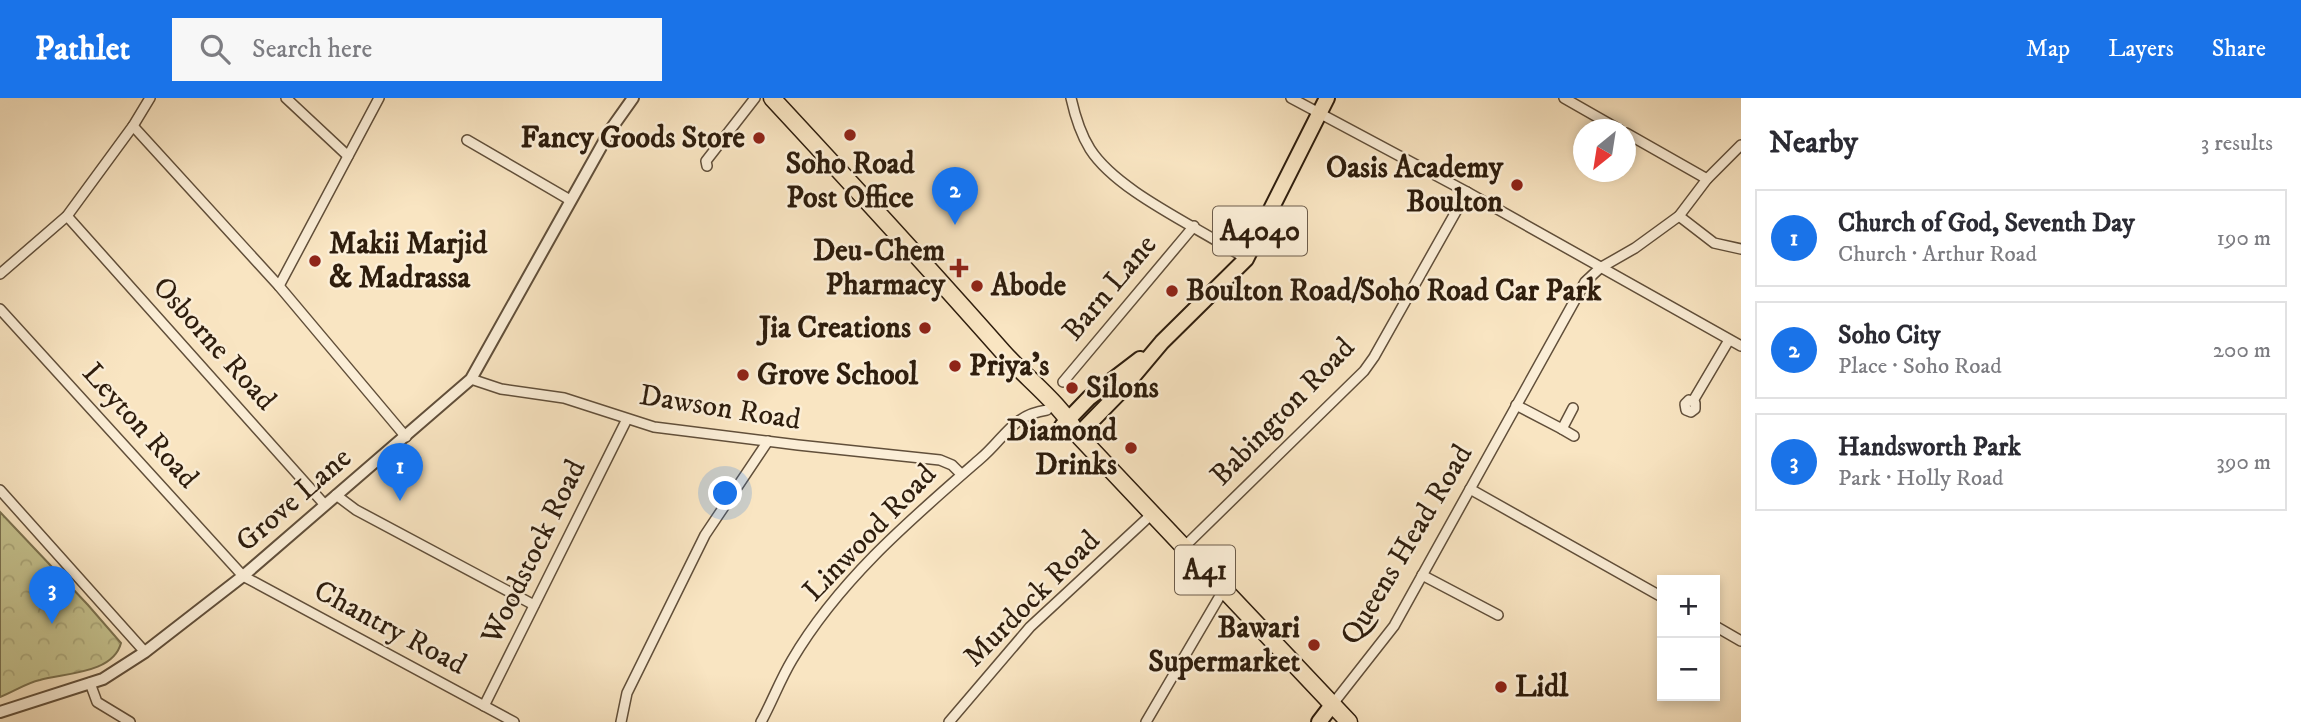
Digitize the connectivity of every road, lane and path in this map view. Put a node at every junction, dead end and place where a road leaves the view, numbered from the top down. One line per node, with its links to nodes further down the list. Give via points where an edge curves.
1 (150, 98): 13 (street)
2 (286, 98): 17 (street)
3 (379, 98): 17 (street)
4 (633, 98): 21 (street, Grove Lane)
5 (755, 98): 18 (street, via 706,161)
6 (772, 98): 34 (highway, A41)
7 (1071, 98): 24 (street, via 1081,132 1102,164 1132,189)
8 (1291, 98): 11 (street)
9 (1327, 98): 11 (main road, A4040)
10 (1564, 98): 12 (street)
11 (1320, 112): 20 (street); 26 (main road, A4040)
12 (1601, 119)
13 (133, 126): 22 (street); 29 (street)
14 (1636, 139): 19 (street)
15 (467, 140): 21 (street)
16 (1741, 145): 19 (street, Queens Head Road)
17 (348, 156): 29 (street)
18 (707, 166)
19 (1707, 179): 23 (street, Queens Head Road)
20 (1467, 192): 27 (street); 54 (street, Babington Road, via 1364,371)
21 (570, 200): 35 (street, Grove Lane)
22 (67, 216): 28 (street); 52 (street, Osborne Road)
23 (1679, 216): 25 (street, via 1714,243); 27 (street, Queens Head Road)
24 (1194, 226): 26 (street); 36 (street, Barn Lane)
25 (1741, 249)
26 (1246, 258): 32 (main road, A4040)
27 (1600, 268): 31 (street); 38 (street, Queens Head Road, via 1585,282)
28 (0, 274)
29 (279, 286): 46 (street)
30 (0, 309): 56 (street, Leyton Road)
31 (1729, 340): 33 (street); 37 (street)
32 (1162, 342): 42 (main road, A4040, via 1089,398); 44 (main road, A4040)
33 (1741, 346)
34 (1014, 365): 40 (highway, A41); 42 (highway, A41, via 1051,399)
35 (471, 379): 41 (street, Dawson Road, via 501,389 564,398); 46 (street, Grove Lane)
36 (1063, 382)
37 (1693, 401)
38 (1516, 405): 43 (street); 49 (street, Queens Head Road)
39 (1573, 408): 43 (street)
40 (1046, 410): 42 (highway, A41); 48 (street, Linwood Road, via 1022,416)
41 (627, 419): 47 (street, Dawson Road, via 654,427); 59 (street, Woodstock Road)
42 (1065, 423): 44 (highway, A41)
43 (1562, 429): 45 (street)
44 (1078, 435): 53 (highway, A41)
45 (1574, 436)
46 (406, 437): 51 (street, Grove Lane)
47 (768, 442): 48 (street, Dawson Road, via 940,460); 70 (street, via 705,535 627,692)
48 (961, 474): 71 (street, Linwood Road, via 882,548 833,602 792,660)
49 (1471, 489): 55 (street, Queens Head Road); 58 (street)
50 (0, 490): 63 (street)
51 (336, 495): 52 (street, Grove Lane); 59 (street)
52 (325, 505): 56 (street, Grove Lane)
53 (1153, 513): 54 (highway, A41); 72 (street, Murdock Road, via 1030,627)
54 (1184, 547): 57 (highway, A41)
55 (1422, 575): 60 (street); 65 (street, Queens Head Road, via 1394,626)
56 (243, 576): 63 (street, Grove Lane); 66 (street, Chantry Road)
57 (1224, 589): 65 (highway, A41); 73 (street)
58 (1657, 594)
59 (534, 605): 66 (street, Woodstock Road)
60 (1498, 615)
61 (1720, 629): 62 (street)
62 (1741, 641)
63 (145, 652): 64 (street, Grove Lane)
64 (90, 683): 67 (street, Grove Lane); 68 (street, via 97,702)
65 (1332, 705): 74 (main road); 75 (highway, A41)
66 (484, 706): 69 (street, Chantry Road)
67 (0, 712)
68 (130, 722)
69 (514, 722)
70 (621, 722)
71 (761, 722)
72 (949, 722)
73 (1146, 722)
74 (1319, 722)
75 (1349, 722)

